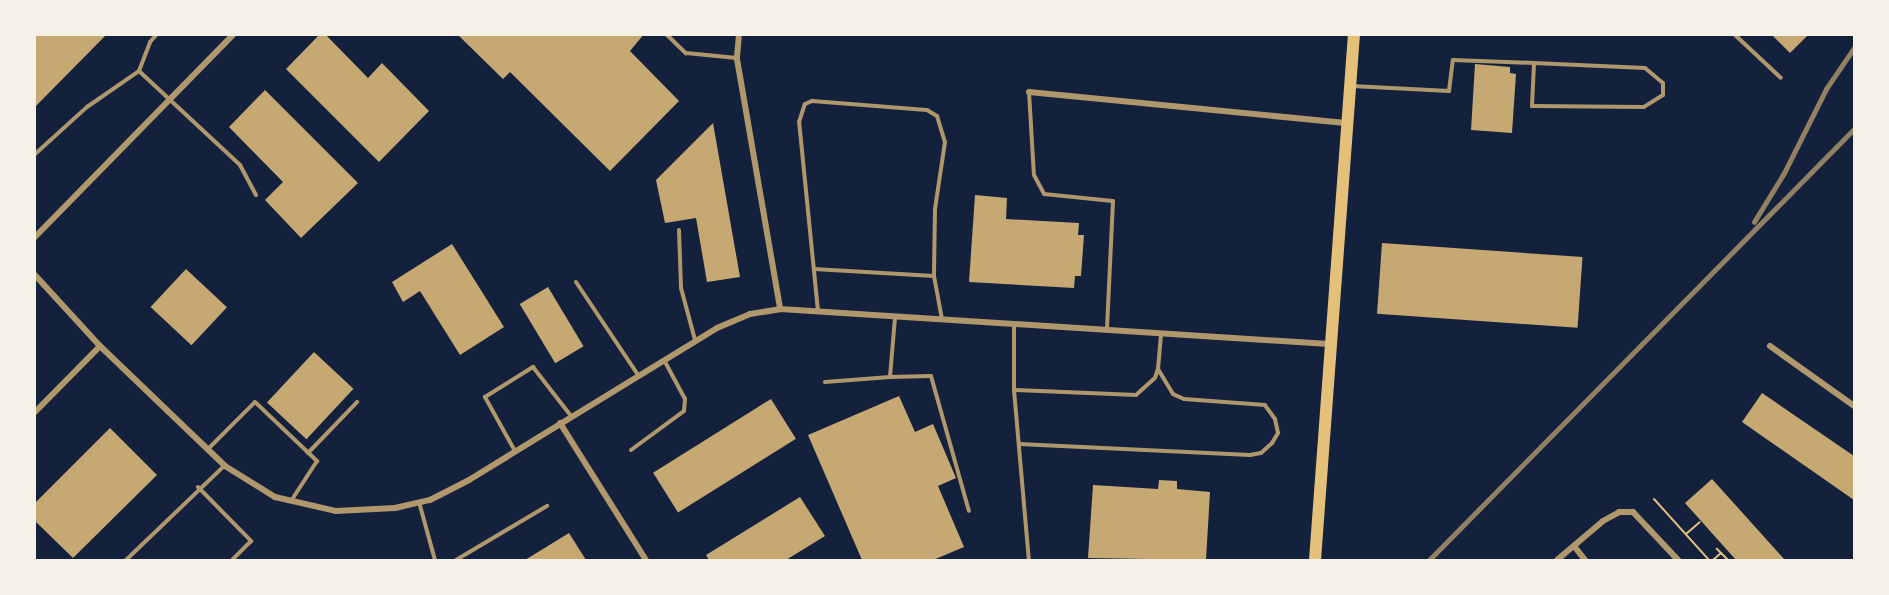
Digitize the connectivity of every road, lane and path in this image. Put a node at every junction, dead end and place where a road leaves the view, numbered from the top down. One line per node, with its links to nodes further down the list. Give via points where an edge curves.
1 (157, 34): 9 (lane)
2 (666, 34): 7 (lane, via 686,53)
3 (739, 34): 7 (street)
4 (1354, 34): 11 (main road)
5 (1734, 34): 10 (lane)
6 (233, 35): 13 (street)
7 (737, 58): 23 (street)
8 (1534, 63): 8 (lane, via 1646,68 1663,83 1663,95 1644,107 1532,106); 11 (lane, via 1453,60 1449,91)
9 (139, 70): 13 (lane); 15 (lane, via 87,107)
10 (1781, 78)
11 (1348, 86): 14 (main road)
12 (1029, 92): 14 (street); 28 (lane, via 1034,175 1044,194 1113,201)
13 (172, 97): 16 (lane, via 240,165); 18 (street)
14 (1345, 123): 31 (main road)
15 (34, 156)
16 (256, 195)
17 (679, 230): 30 (lane, via 681,288)
18 (34, 238)
19 (814, 269): 21 (lane); 21 (lane, via 799,122 805,104 812,101 927,110 937,116 945,142 935,209); 24 (lane)
20 (34, 274): 32 (street)
21 (934, 276): 26 (lane)
22 (576, 282): 36 (lane)
23 (780, 309): 24 (street); 30 (street, via 750,314)
24 (818, 311): 25 (street)
25 (895, 317): 26 (street); 37 (lane)
26 (942, 319): 27 (street)
27 (1014, 324): 28 (street); 39 (lane)
28 (1107, 330): 29 (street)
29 (1161, 333): 31 (street); 35 (lane)
30 (695, 340): 34 (street)
31 (1329, 344): 68 (main road)
32 (100, 346): 42 (street); 46 (street)
33 (1770, 346): 41 (street)
34 (664, 359): 36 (street); 47 (lane, via 685,399 684,411)
35 (1158, 369): 39 (lane, via 1150,383 1136,394); 45 (lane, via 1173,394 1184,399 1265,405 1275,418 1278,433 1261,453 1250,455)
36 (638, 375): 43 (street)
37 (890, 376): 38 (lane); 56 (lane, via 931,376)
38 (825, 382)
39 (1014, 390): 45 (lane)
40 (357, 402): 49 (lane)
41 (1853, 403)
42 (34, 412)
43 (571, 416): 44 (street); 48 (lane, via 533,367 494,391 485,397)
44 (560, 423): 48 (street); 66 (street)
45 (1019, 444): 67 (lane)
46 (207, 450): 49 (lane, via 255,402); 50 (street)
47 (631, 450)
48 (515, 451): 53 (street, via 469,480)
49 (308, 453): 54 (lane, via 317,461)
50 (225, 466): 51 (lane); 54 (street, via 252,485)
51 (198, 487): 62 (lane); 63 (lane, via 251,541)
52 (1654, 499): 58 (path)
53 (419, 502): 54 (street, via 355,512); 64 (lane)
54 (290, 503)
55 (547, 506): 65 (lane)
56 (969, 511)
57 (1700, 522): 58 (path)
58 (1686, 534): 72 (path)
59 (1574, 546): 69 (street); 70 (street); 71 (street, via 1603,521 1619,512 1633,512)
60 (1717, 549): 61 (path)
61 (1721, 553): 72 (path); 73 (path)
62 (126, 561)
63 (232, 561)
64 (435, 561)
65 (456, 561)
66 (646, 561)
67 (1029, 561)
68 (1315, 561)
69 (1557, 561)
70 (1585, 561)
71 (1678, 561)
72 (1711, 561)
73 (1728, 561)

